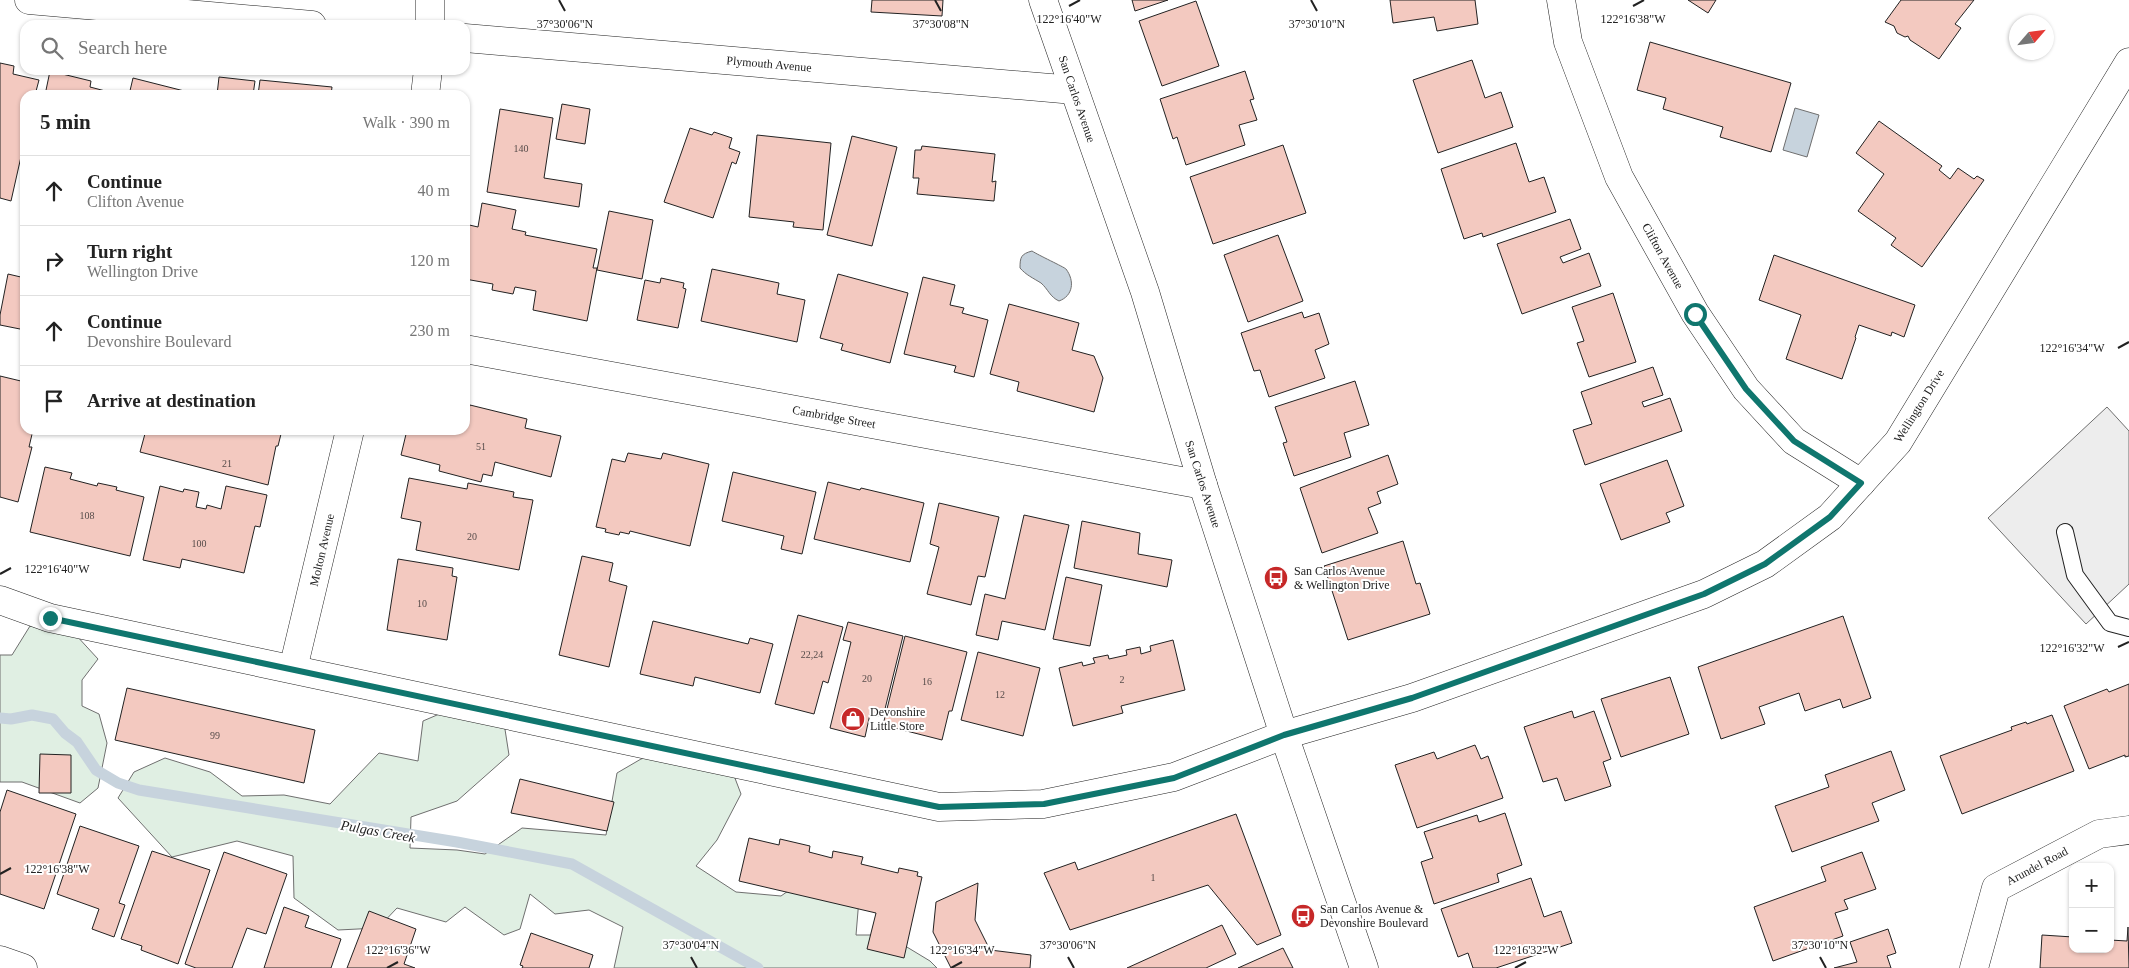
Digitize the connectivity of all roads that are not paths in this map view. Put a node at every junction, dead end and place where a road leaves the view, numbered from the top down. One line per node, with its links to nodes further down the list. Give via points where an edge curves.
1 (29, 0): 5 (street)
2 (430, 0): 6 (street)
3 (1043, 0): 11 (street, San Carlos Avenue)
4 (1561, 0): 14 (street, Clifton Avenue, via 1568,42 1619,177 1695,314 1746,389 1794,441)
5 (255, 20)
6 (430, 20)
7 (470, 38): 11 (street, Plymouth Avenue)
8 (2129, 62): 14 (street, Wellington Drive, via 1898,442)
9 (427, 75): 10 (street)
10 (426, 90)
11 (1074, 90): 15 (street, San Carlos Avenue, via 1145,292)
12 (470, 350): 15 (street, Cambridge Street)
13 (349, 435): 19 (street, Molton Avenue)
14 (1861, 483): 20 (street, Wellington Drive, via 1830,517 1765,564 1704,594 1412,698)
15 (1202, 485): 20 (street, San Carlos Avenue)
16 (2065, 532): 18 (lane, via 2075,575 2110,623)
17 (0, 600): 19 (street, Wellington Drive, via 50,618)
18 (2129, 628)
19 (293, 669): 20 (street, Wellington Drive, via 939,807 1044,804 1174,778)
20 (1284, 735): 24 (street, San Carlos Avenue)
21 (2129, 830): 25 (street, Arundel Road, via 2099,834 1996,888)
22 (0, 960): 23 (street)
23 (22, 968)
24 (1364, 968)
25 (1974, 968)

